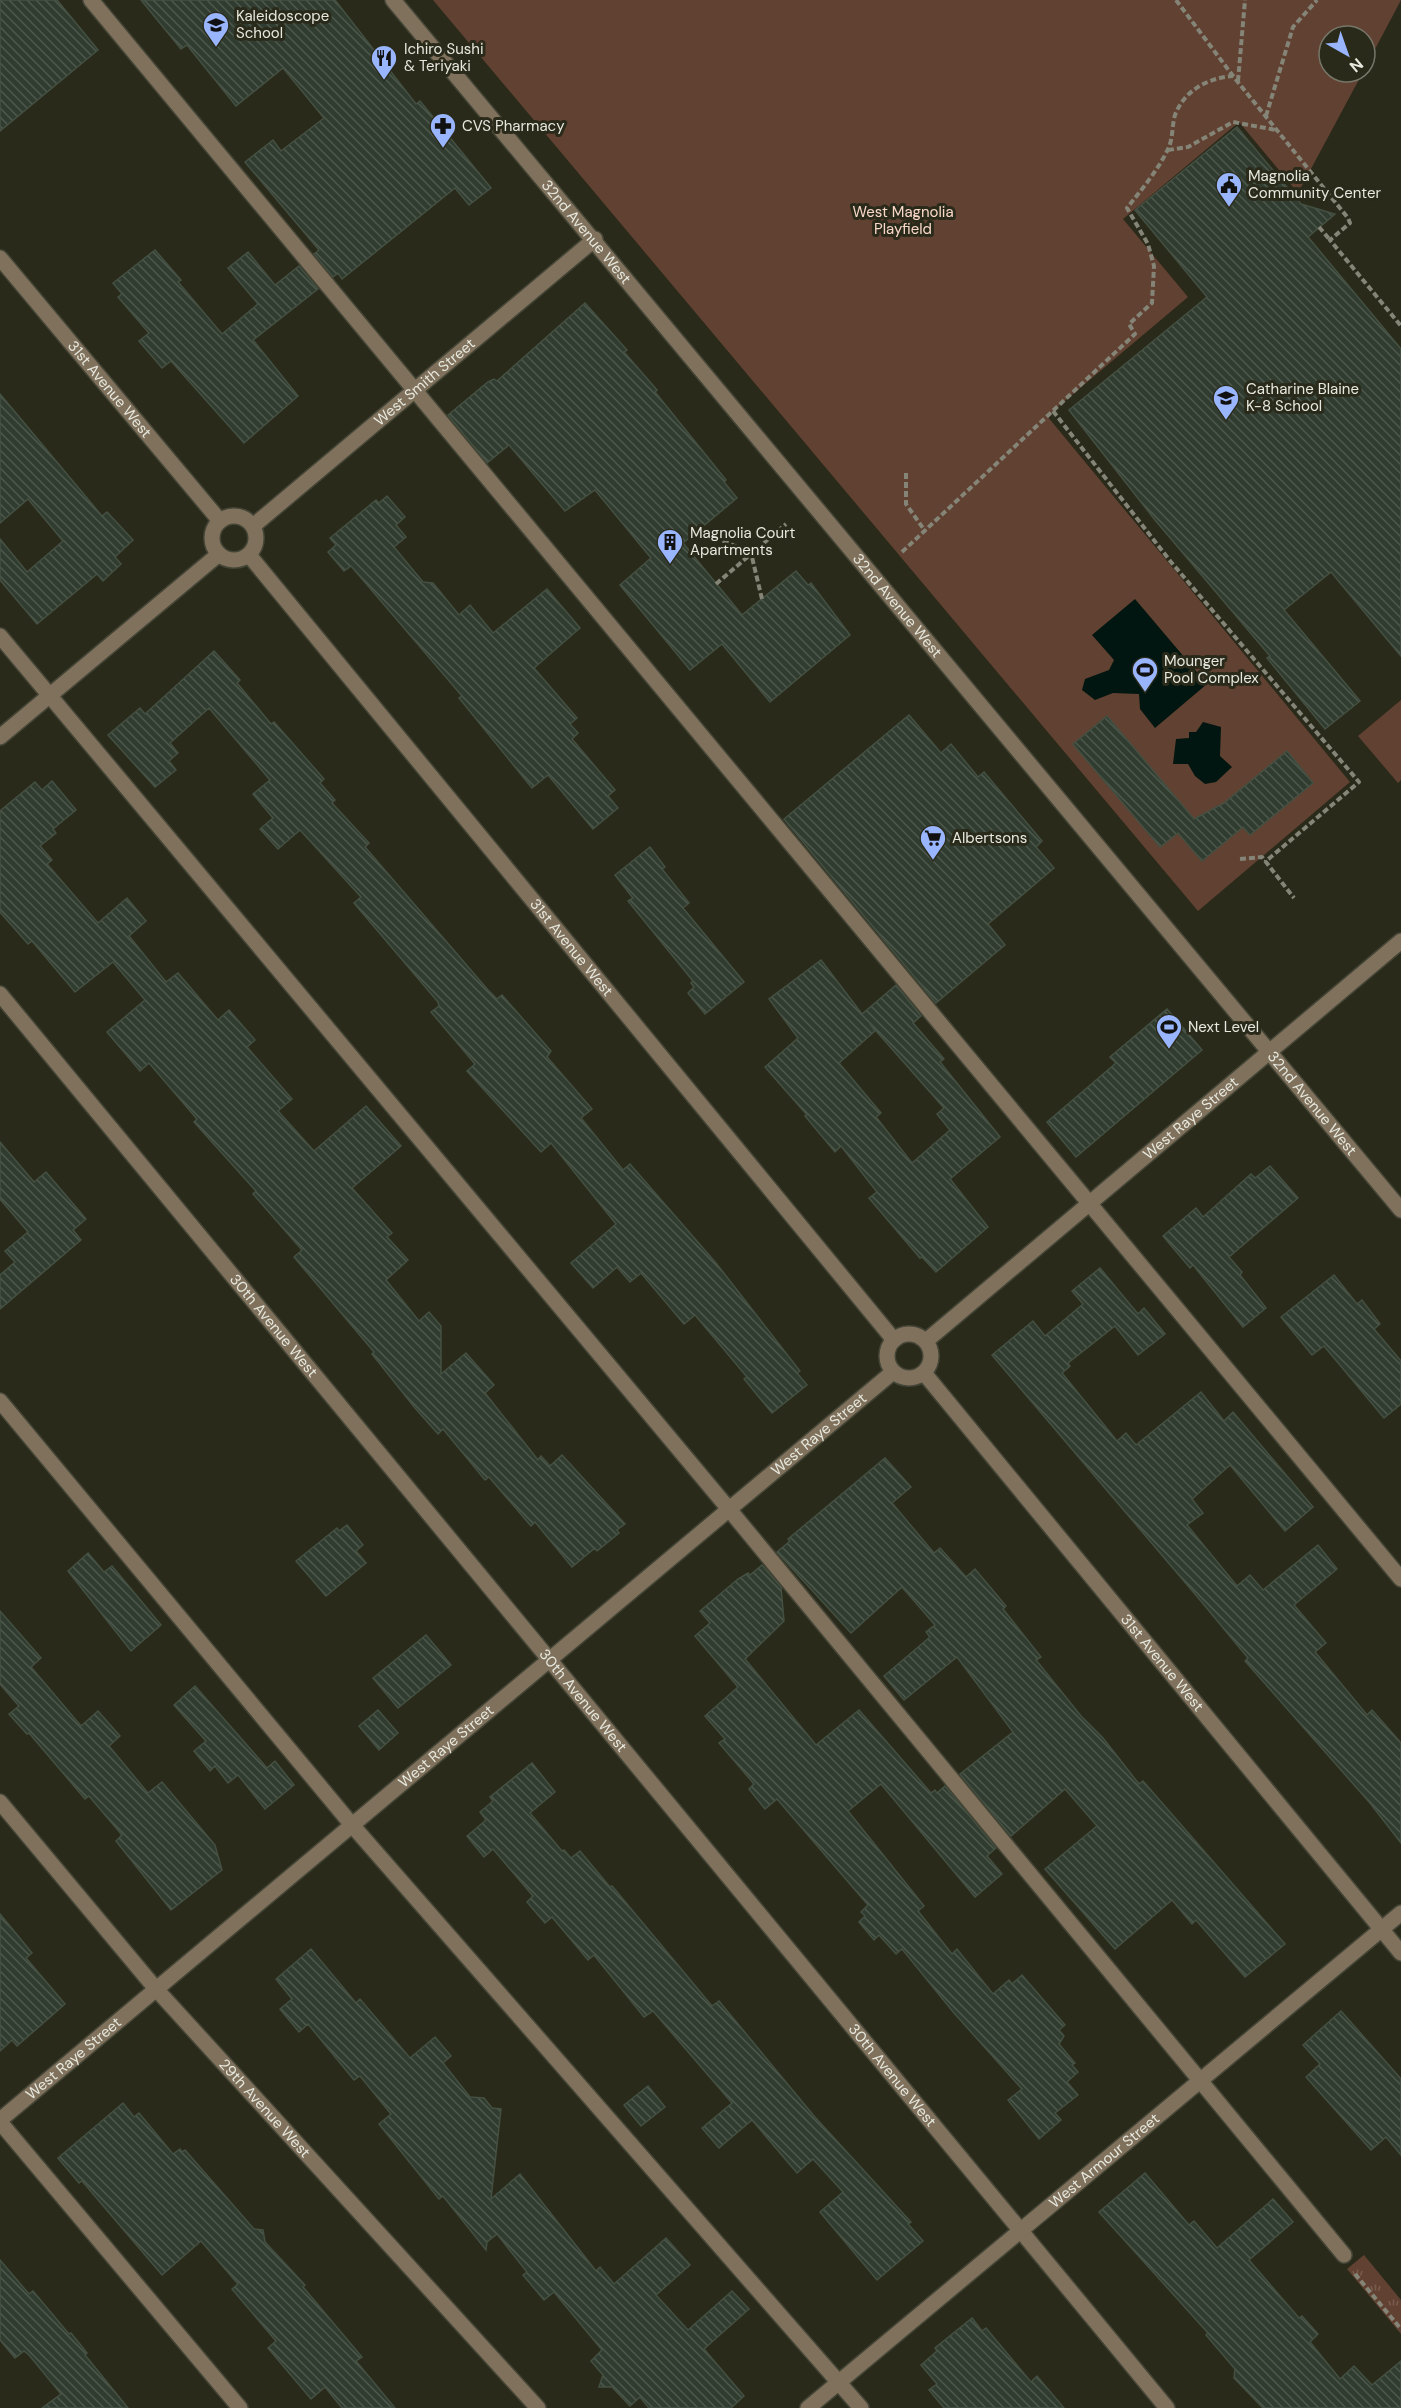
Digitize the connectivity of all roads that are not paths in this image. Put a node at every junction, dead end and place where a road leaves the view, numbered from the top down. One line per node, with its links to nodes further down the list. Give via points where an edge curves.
1 (91, 0): 5 (street)
2 (393, 0): 3 (street, 32nd Avenue West)
3 (595, 239): 5 (street, West Smith Street); 15 (street, 32nd Avenue West)
4 (0, 258): 6 (street, 31st Avenue West)
5 (416, 389): 7 (street, West Smith Street); 16 (street)
6 (220, 521): 7 (street, via 237,516); 8 (street, via 212,537)
7 (253, 526): 9 (street, via 257,538)
8 (219, 554): 9 (street, via 237,561); 11 (street)
9 (249, 555): 18 (street, 31st Avenue West)
10 (0, 636): 11 (street)
11 (49, 696): 12 (street); 23 (street)
12 (0, 737)
13 (1401, 941): 15 (street, West Raye Street)
14 (0, 994): 25 (street, 30th Avenue West)
15 (1271, 1052): 16 (street, West Raye Street); 17 (street, 32nd Avenue West)
16 (1090, 1202): 19 (street, West Raye Street); 24 (street)
17 (1401, 1210)
18 (894, 1340): 19 (street, via 910,1334); 20 (street, via 886,1355)
19 (926, 1341): 21 (street, via 932,1358)
20 (893, 1372): 21 (street, via 904,1378); 23 (street, West Raye Street)
21 (924, 1373): 29 (street, 31st Avenue West)
22 (0, 1401): 27 (street)
23 (728, 1508): 25 (street, West Raye Street); 32 (street)
24 (1401, 1579)
25 (550, 1658): 27 (street, West Raye Street); 34 (street, 30th Avenue West)
26 (0, 1802): 31 (street, 29th Avenue West)
27 (352, 1825): 31 (street, West Raye Street); 36 (street)
28 (1401, 1912): 29 (street, West Armour Street)
29 (1381, 1929): 30 (street, 31st Avenue West); 32 (street, West Armour Street)
30 (1401, 1953)
31 (156, 1989): 33 (street, West Raye Street); 38 (street, 29th Avenue West)
32 (1199, 2081): 34 (street, West Armour Street); 35 (street)
33 (0, 2121): 37 (street)
34 (1020, 2230): 36 (street, West Armour Street); 41 (street, 30th Avenue West)
35 (1344, 2255)
36 (839, 2382): 39 (street, West Armour Street); 40 (street)
37 (240, 2408)
38 (538, 2408)
39 (808, 2408)
40 (861, 2408)
41 (1167, 2408)

